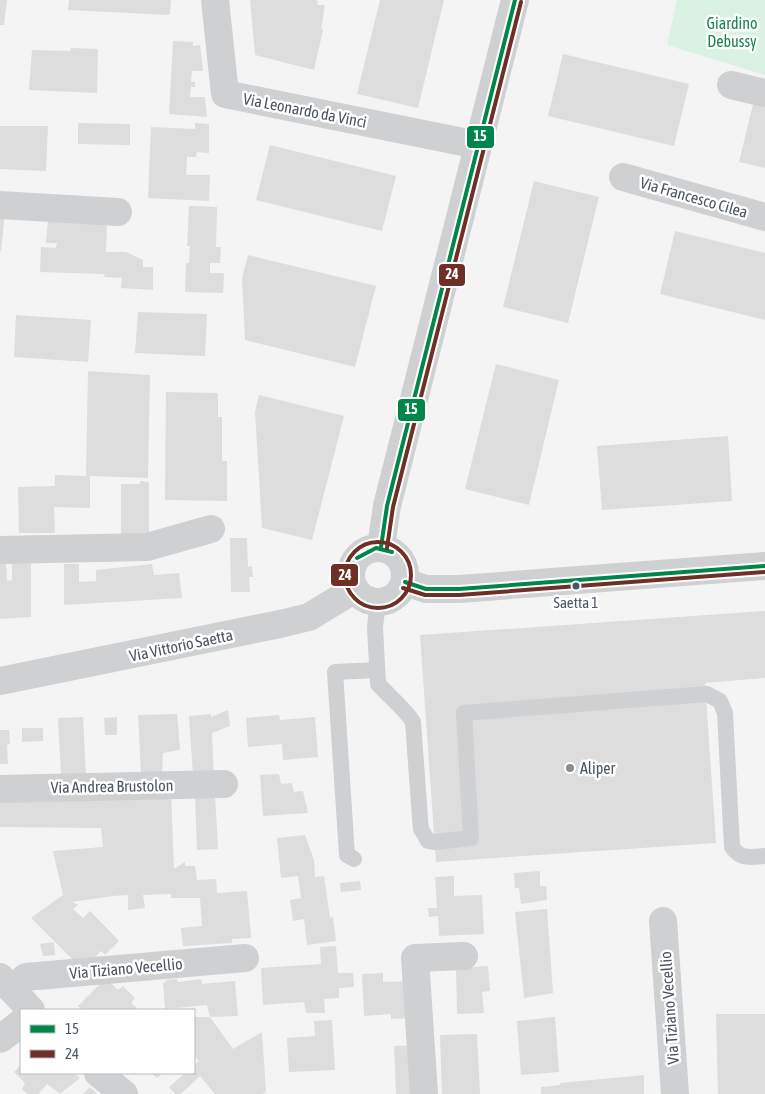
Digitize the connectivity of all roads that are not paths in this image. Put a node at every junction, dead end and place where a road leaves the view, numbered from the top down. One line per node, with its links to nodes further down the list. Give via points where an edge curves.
1 (215, 0): 5 (street, Via Leonardo da Vinci, via 225,94)
2 (515, 0): 5 (street)
3 (732, 85): 4 (street)
4 (765, 93)
5 (478, 145): 11 (street, via 387,506)
6 (623, 177): 9 (street, Via Francesco Cilea)
7 (0, 204): 8 (street)
8 (118, 212)
9 (765, 217)
10 (211, 529): 12 (street, via 147,547)
11 (381, 547): 14 (street, via 402,561); 15 (street, via 364,551 351,572)
12 (0, 550)
13 (765, 566): 14 (street, via 459,589 426,588)
14 (405, 582): 15 (street, Via Vittorio Saetta, via 394,597)
15 (366, 596): 16 (lane, via 375,627); 17 (street, Via Vittorio Saetta, via 280,624)
16 (377, 677): 20 (lane, via 413,722 421,829 428,841 471,838 464,713 707,694 720,700 725,713 732,846 738,855 746,858); 21 (lane, via 335,672 347,855)
17 (0, 681)
18 (224, 784): 19 (street, Via Andrea Brustolon)
19 (0, 789)
20 (765, 856)
21 (354, 860)
22 (663, 921): 32 (street, Via Tiziano Vecellio)
23 (464, 956): 31 (street, via 415,958)
24 (245, 958): 25 (street, Via Tiziano Vecellio, via 26,977)
25 (5, 983): 26 (street, Via Tiziano Vecellio)
26 (30, 1009)
27 (20, 1023): 28 (street)
28 (0, 1039)
29 (99, 1074): 30 (street)
30 (124, 1094)
31 (424, 1094)
32 (675, 1094)

